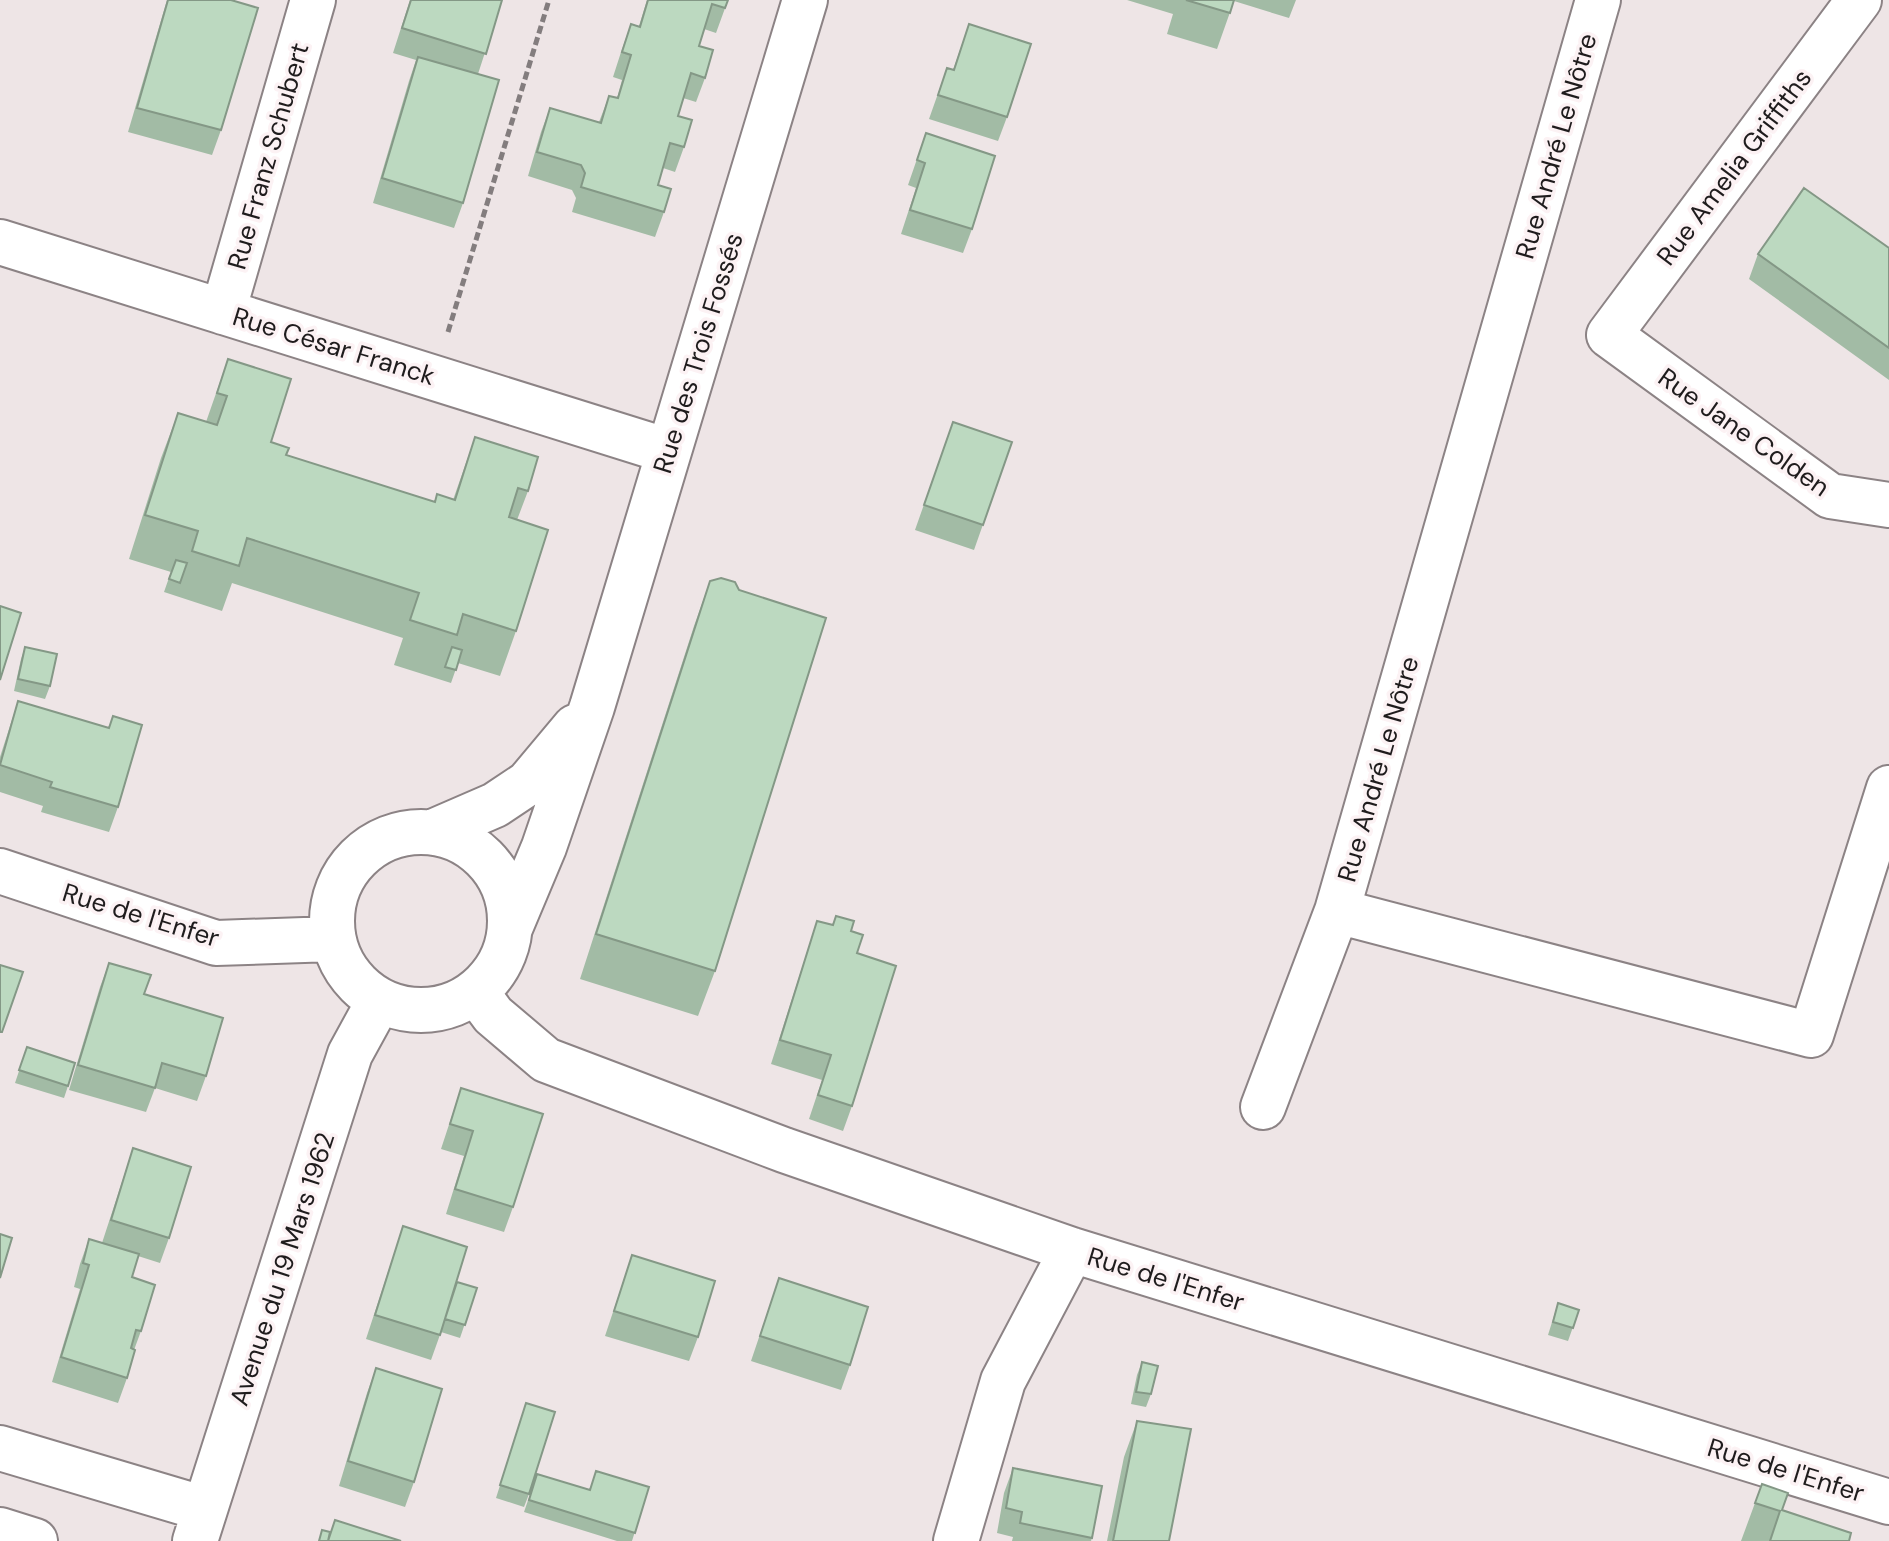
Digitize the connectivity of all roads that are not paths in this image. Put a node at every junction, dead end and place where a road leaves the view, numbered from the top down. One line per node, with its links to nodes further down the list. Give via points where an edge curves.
1 (313, 0): 6 (street, Rue Franz Schubert)
2 (805, 0): 8 (street, Rue des Trois Fossés)
3 (1598, 0): 14 (street, Rue André Le Nôtre)
4 (1859, 0): 7 (street, Rue Amelia Griffiths)
5 (0, 242): 6 (street, Rue César Franck)
6 (223, 312): 8 (street, Rue César Franck)
7 (1609, 335): 9 (street, Rue Jane Colden, via 1830,496)
8 (668, 451): 10 (street, Rue des Trois Fossés)
9 (1889, 505)
10 (592, 707): 12 (street, Rue des Trois Fossés, via 528,783 495,805); 15 (street, Rue des Trois Fossés)
11 (1889, 788): 14 (street, Rue André Le Nôtre, via 1811,1035)
12 (435, 831): 15 (street, via 467,843 490,862 504,886); 16 (street, via 396,834 363,851 340,880 331,914)
13 (0, 871): 16 (street, Rue de l'Enfer, via 216,943)
14 (1337, 911): 19 (street)
15 (510, 928): 17 (street, via 501,962)
16 (333, 939): 18 (street, via 357,985)
17 (476, 992): 18 (street, via 447,1007 413,1010); 20 (street, Rue de l'Enfer, via 493,1015 546,1060)
18 (379, 1001): 23 (street, Avenue du 19 Mars 1962, via 350,1054)
19 (1263, 1107)
20 (1072, 1250): 22 (street, Rue de l'Enfer); 26 (street, via 1003,1381)
21 (0, 1448): 23 (street)
22 (1889, 1502)
23 (200, 1525)
24 (0, 1530): 25 (street)
25 (35, 1541)
26 (956, 1541)

